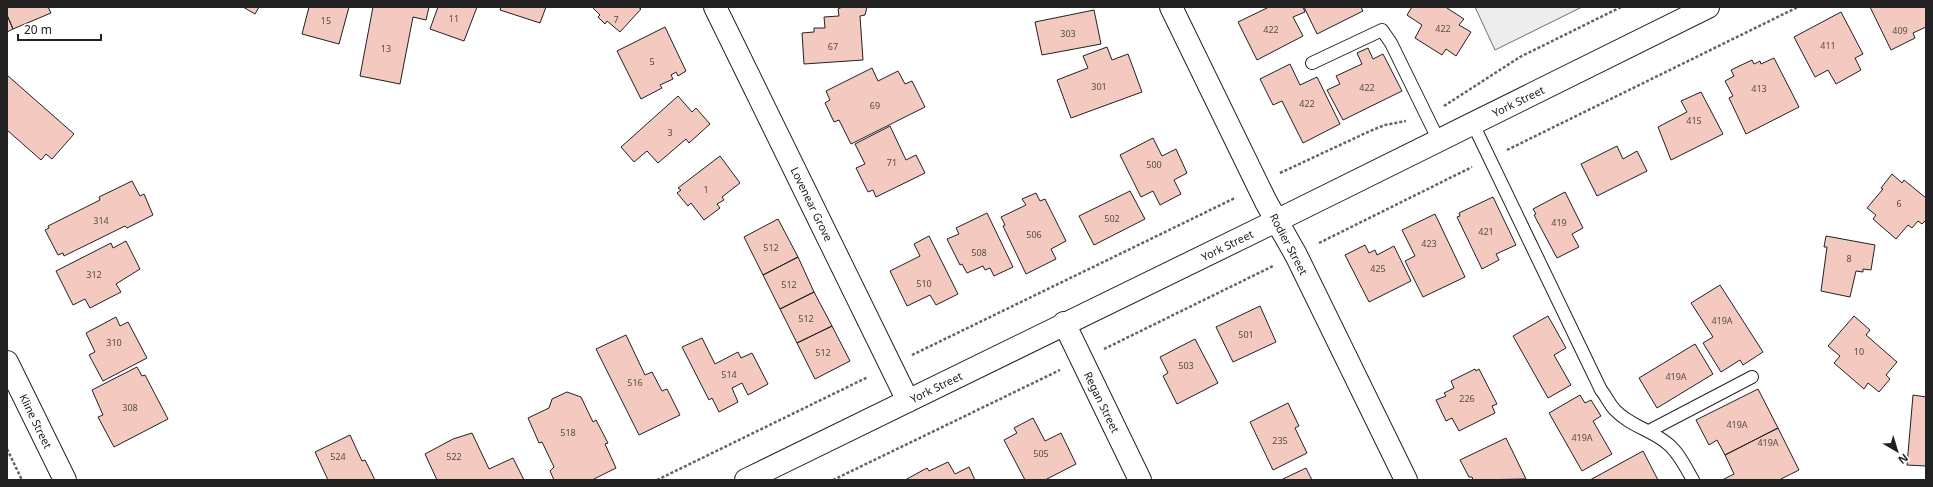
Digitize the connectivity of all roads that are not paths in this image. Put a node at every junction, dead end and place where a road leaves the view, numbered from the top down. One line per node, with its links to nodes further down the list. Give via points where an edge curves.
1 (715, 7): 11 (street, Lovenear Grove)
2 (1171, 7): 7 (street, Rodier Street)
3 (1708, 7): 5 (street, York Street)
4 (1312, 63): 6 (lane, via 1382,30 1391,42)
5 (1473, 124): 6 (street, York Street); 12 (lane, via 1601,390 1615,410 1632,423)
6 (1439, 141): 7 (street, York Street)
7 (1276, 221): 8 (street, York Street); 16 (street, Rodier Street, via 1296,255)
8 (1064, 323): 11 (street, York Street); 15 (street, Regan Street)
9 (7, 362): 13 (street, Kline Street)
10 (1752, 377): 12 (lane)
11 (908, 400): 14 (street, York Street)
12 (1649, 431): 17 (lane, via 1669,444)
13 (65, 480)
14 (747, 480)
15 (1140, 480)
16 (1406, 480)
17 (1693, 480)

